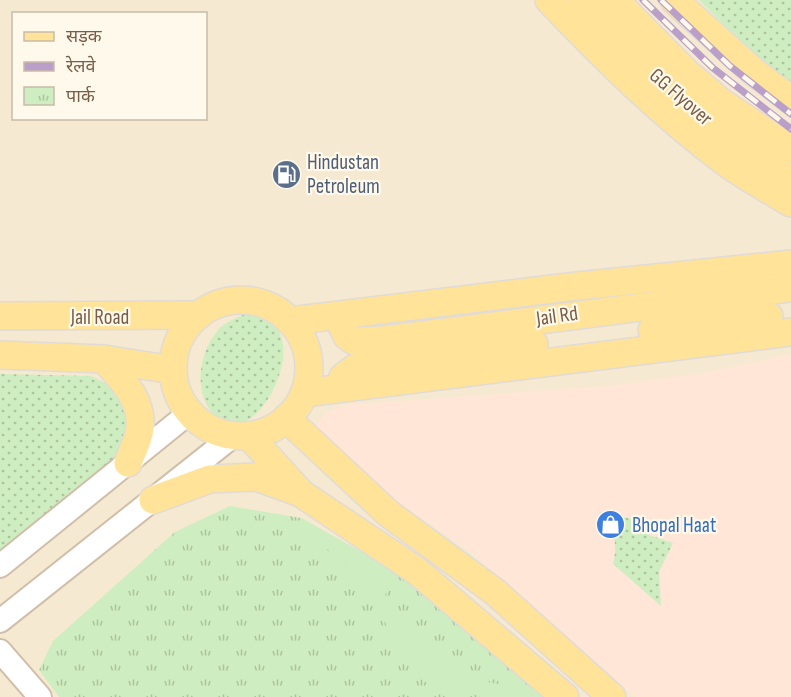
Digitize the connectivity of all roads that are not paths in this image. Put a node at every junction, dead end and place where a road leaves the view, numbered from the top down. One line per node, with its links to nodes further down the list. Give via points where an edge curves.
1 (549, 0): 8 (main road, via 642,93 725,162)
2 (582, 0): 7 (main road, GG Flyover, via 669,88 735,143)
3 (615, 0): 6 (main road, GG Flyover, via 713,94)
4 (674, 0): 5 (main road)
5 (791, 100)
6 (791, 149)
7 (791, 180)
8 (791, 203)
9 (791, 264): 14 (main road)
10 (791, 288): 17 (main road, Jail Rd)
11 (791, 313): 17 (main road, Jail Rd)
12 (199, 315): 13 (main road, Jail Road); 15 (main road, via 242,300 274,309); 20 (main road, via 176,346)
13 (0, 316)
14 (337, 316): 15 (main road); 17 (main road)
15 (290, 321): 22 (main road, via 308,355 310,371)
16 (791, 332): 21 (main road)
17 (355, 354): 21 (main road)
18 (0, 355): 19 (main road, Jail Road)
19 (104, 359): 20 (main road, Jail Road); 26 (main road, via 132,391 138,416 140,428)
20 (173, 370): 23 (main road, via 179,396)
21 (334, 389): 22 (main road)
22 (304, 393): 24 (main road)
23 (189, 413): 25 (main road, via 204,426); 26 (street)
24 (286, 418): 25 (main road, via 264,432); 34 (main road, via 388,514 495,592)
25 (241, 436): 27 (main road); 28 (street)
26 (128, 463): 29 (street)
27 (302, 494): 28 (main road, via 256,477 210,479); 33 (main road, via 417,572)
28 (153, 500): 30 (street)
29 (0, 566)
30 (0, 621)
31 (0, 651): 32 (street)
32 (40, 697)
33 (565, 697)
34 (612, 697)

